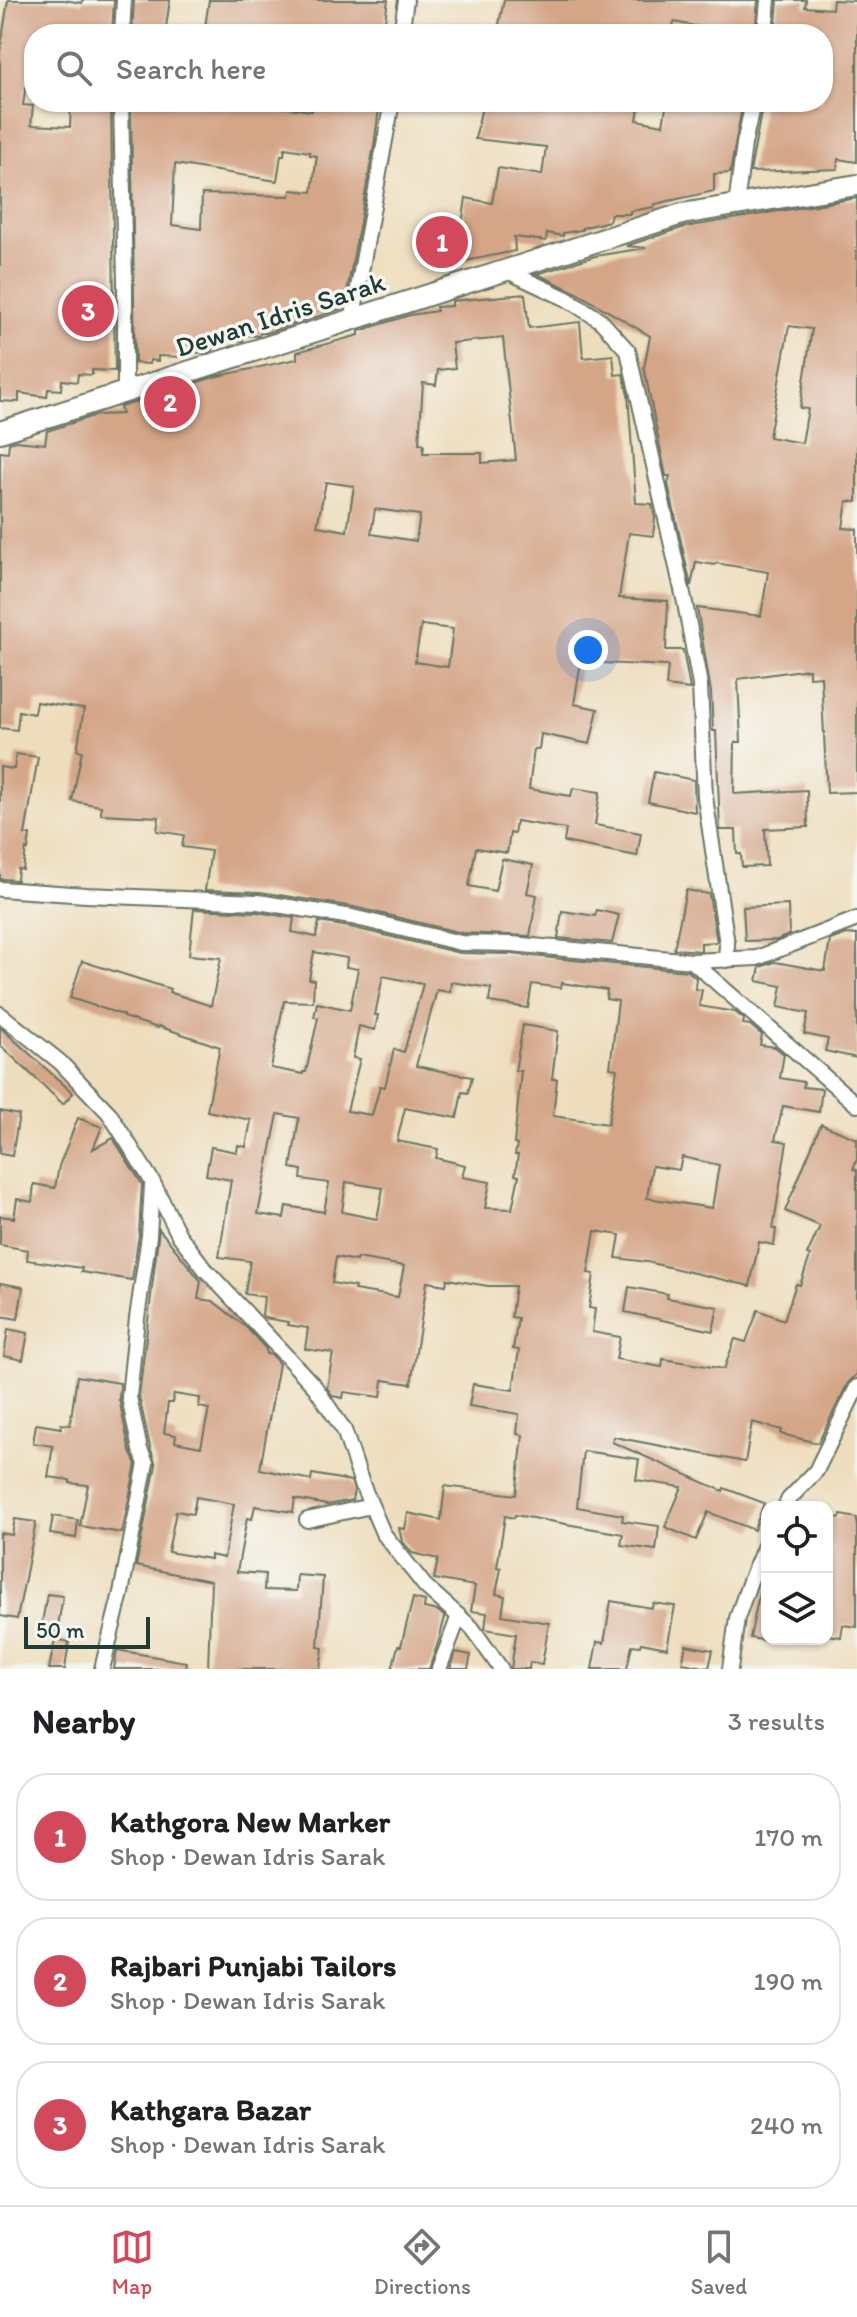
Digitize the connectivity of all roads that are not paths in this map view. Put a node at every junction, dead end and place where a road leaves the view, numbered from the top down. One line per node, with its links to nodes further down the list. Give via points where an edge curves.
1 (124, 0): 4 (street)
2 (406, 0): 5 (street)
3 (768, 0): 6 (street)
4 (123, 24)
5 (402, 24)
6 (766, 24)
7 (121, 112): 14 (street)
8 (390, 112): 13 (street)
9 (751, 112): 11 (street)
10 (857, 185): 11 (main road, Dewan Idris Sarak)
11 (736, 206): 12 (main road, Dewan Idris Sarak, via 682,214)
12 (505, 270): 13 (main road, Dewan Idris Sarak); 18 (street, via 600,320 628,351 700,685 705,797)
13 (352, 321): 14 (main road, Dewan Idris Sarak)
14 (125, 393): 15 (main road, Dewan Idris Sarak)
15 (0, 432)
16 (0, 889): 19 (street, via 258,902 461,943)
17 (857, 919): 18 (street, via 757,958)
18 (726, 960): 19 (street)
19 (692, 961): 21 (street)
20 (0, 1014): 22 (street, via 60,1062 109,1113)
21 (857, 1105)
22 (152, 1181): 25 (street, via 179,1235 205,1269 329,1406 344,1430); 29 (street, via 129,1397 146,1463)
23 (857, 1387): 24 (street, via 816,1471)
24 (788, 1501)
25 (371, 1506): 26 (street); 28 (street, via 383,1533 425,1586)
26 (307, 1520)
27 (761, 1555): 32 (street, via 737,1618)
28 (459, 1616): 30 (street); 31 (street)
29 (102, 1669)
30 (439, 1669)
31 (501, 1669)
32 (730, 1669)

